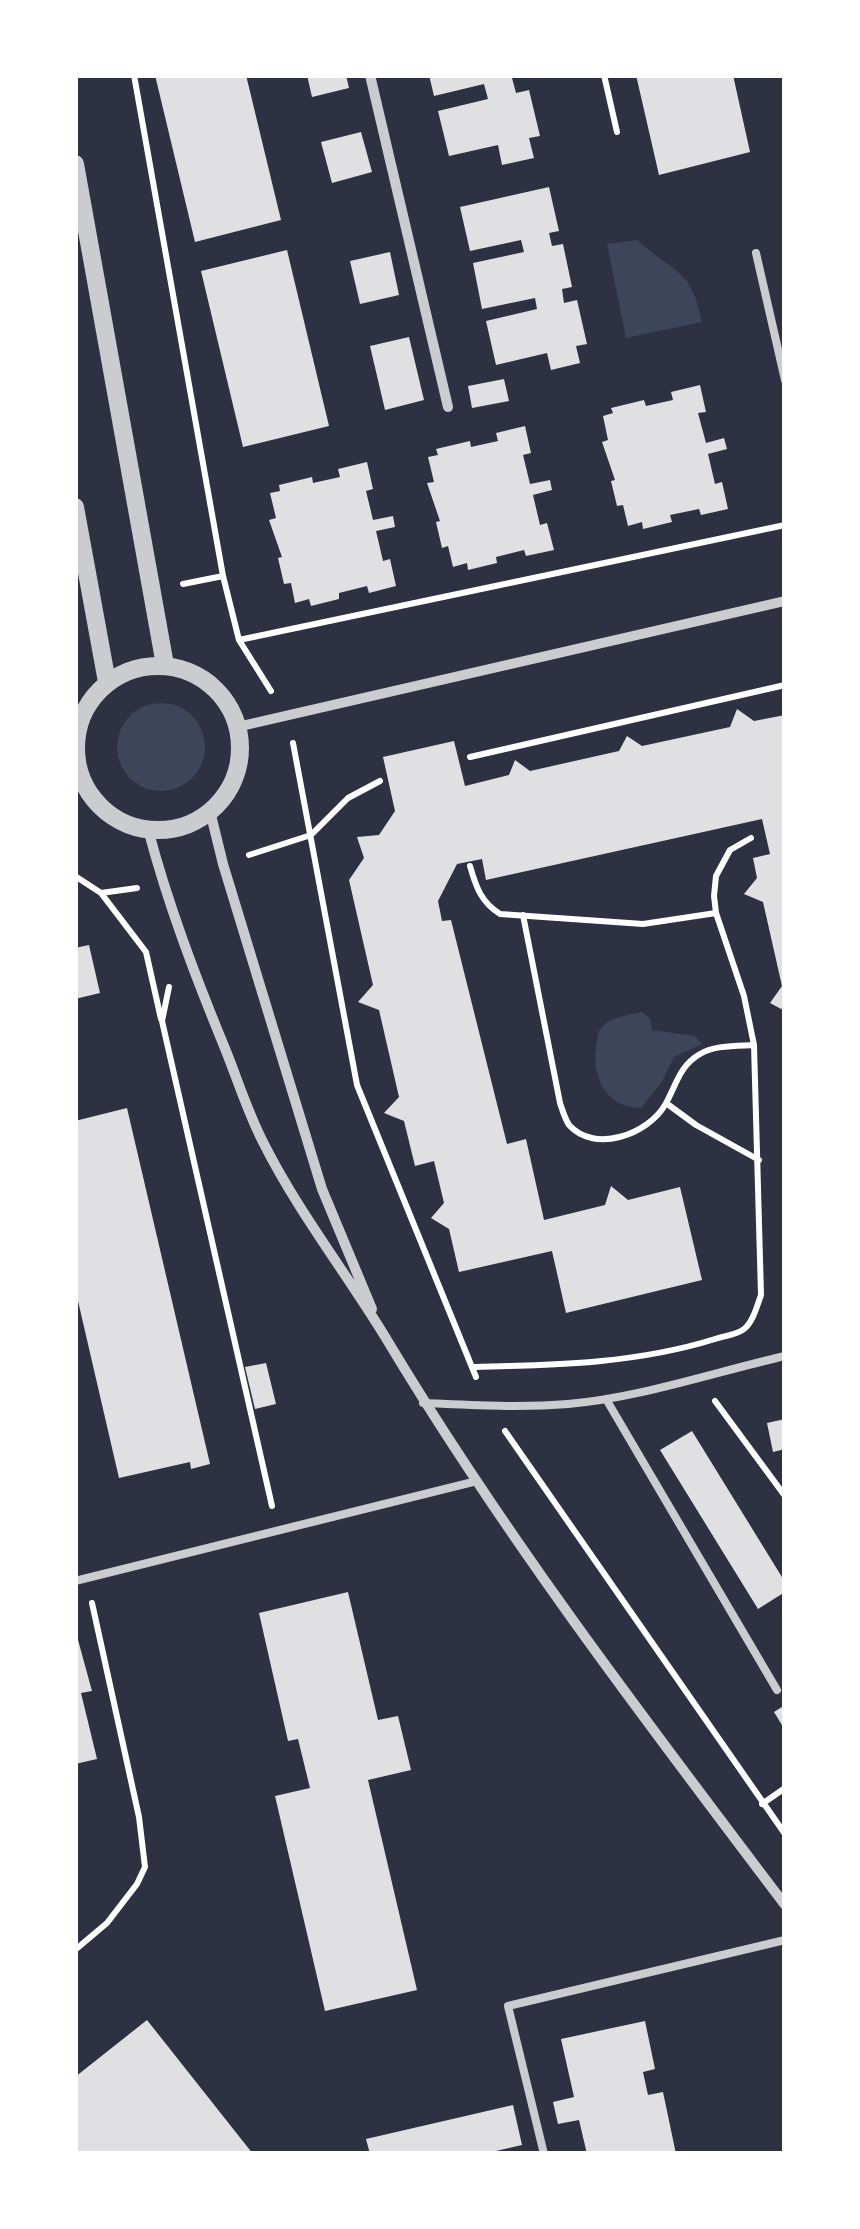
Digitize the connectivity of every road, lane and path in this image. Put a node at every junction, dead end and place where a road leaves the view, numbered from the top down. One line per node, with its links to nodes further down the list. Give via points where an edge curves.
1 (134, 75): 11 (path)
2 (370, 75): 8 (street)
3 (604, 75): 4 (path)
4 (617, 132)
5 (75, 164): 12 (street)
6 (756, 253): 7 (lane)
7 (785, 380)
8 (448, 407)
9 (75, 507): 16 (street)
10 (785, 525): 14 (path)
11 (223, 576): 12 (path); 14 (path)
12 (149, 590): 15 (street)
13 (785, 601): 19 (street)
14 (239, 640): 19 (path)
15 (164, 666): 16 (street, via 134,669); 20 (street, via 210,684)
16 (107, 682): 18 (street)
17 (785, 685): 21 (path)
18 (80, 709): 22 (street)
19 (287, 716): 20 (street); 37 (path, via 357,1085)
20 (238, 727): 23 (street, via 236,772)
21 (470, 758)
22 (78, 779): 24 (street, via 108,813)
23 (210, 810): 24 (street, via 170,829); 35 (street, via 322,1189)
24 (148, 829): 30 (street)
25 (751, 838): 28 (path, via 730,850 716,876)
26 (470, 866): 29 (path, via 486,906)
27 (75, 876): 31 (path, via 101,893 146,952)
28 (716, 913): 29 (path, via 643,924); 32 (path)
29 (523, 916): 33 (path, via 552,1073 569,1124 602,1140 624,1136 645,1126)
30 (180, 932): 31 (path); 35 (street, via 262,1141)
31 (162, 1021): 44 (path)
32 (754, 1044): 33 (path, via 702,1052 686,1064); 34 (path)
33 (666, 1102): 34 (path)
34 (759, 1160): 37 (path, via 761,1295 744,1330 628,1359)
35 (382, 1333): 40 (street)
36 (785, 1356): 38 (lane)
37 (472, 1366): 41 (path)
38 (696, 1376): 39 (lane); 43 (path)
39 (606, 1399): 41 (lane); 47 (lane)
40 (423, 1404): 41 (lane); 42 (street)
41 (488, 1406): 49 (path)
42 (477, 1482): 44 (lane); 51 (street)
43 (785, 1496)
44 (278, 1530): 45 (lane)
45 (87, 1578): 46 (lane); 53 (path, via 140,1817 144,1868 107,1923)
46 (75, 1581)
47 (777, 1690)
48 (785, 1788): 49 (path)
49 (762, 1804): 50 (path)
50 (785, 1834)
51 (785, 1905)
52 (785, 1940): 54 (lane, via 508,2006)
53 (75, 1950)
54 (544, 2154)

